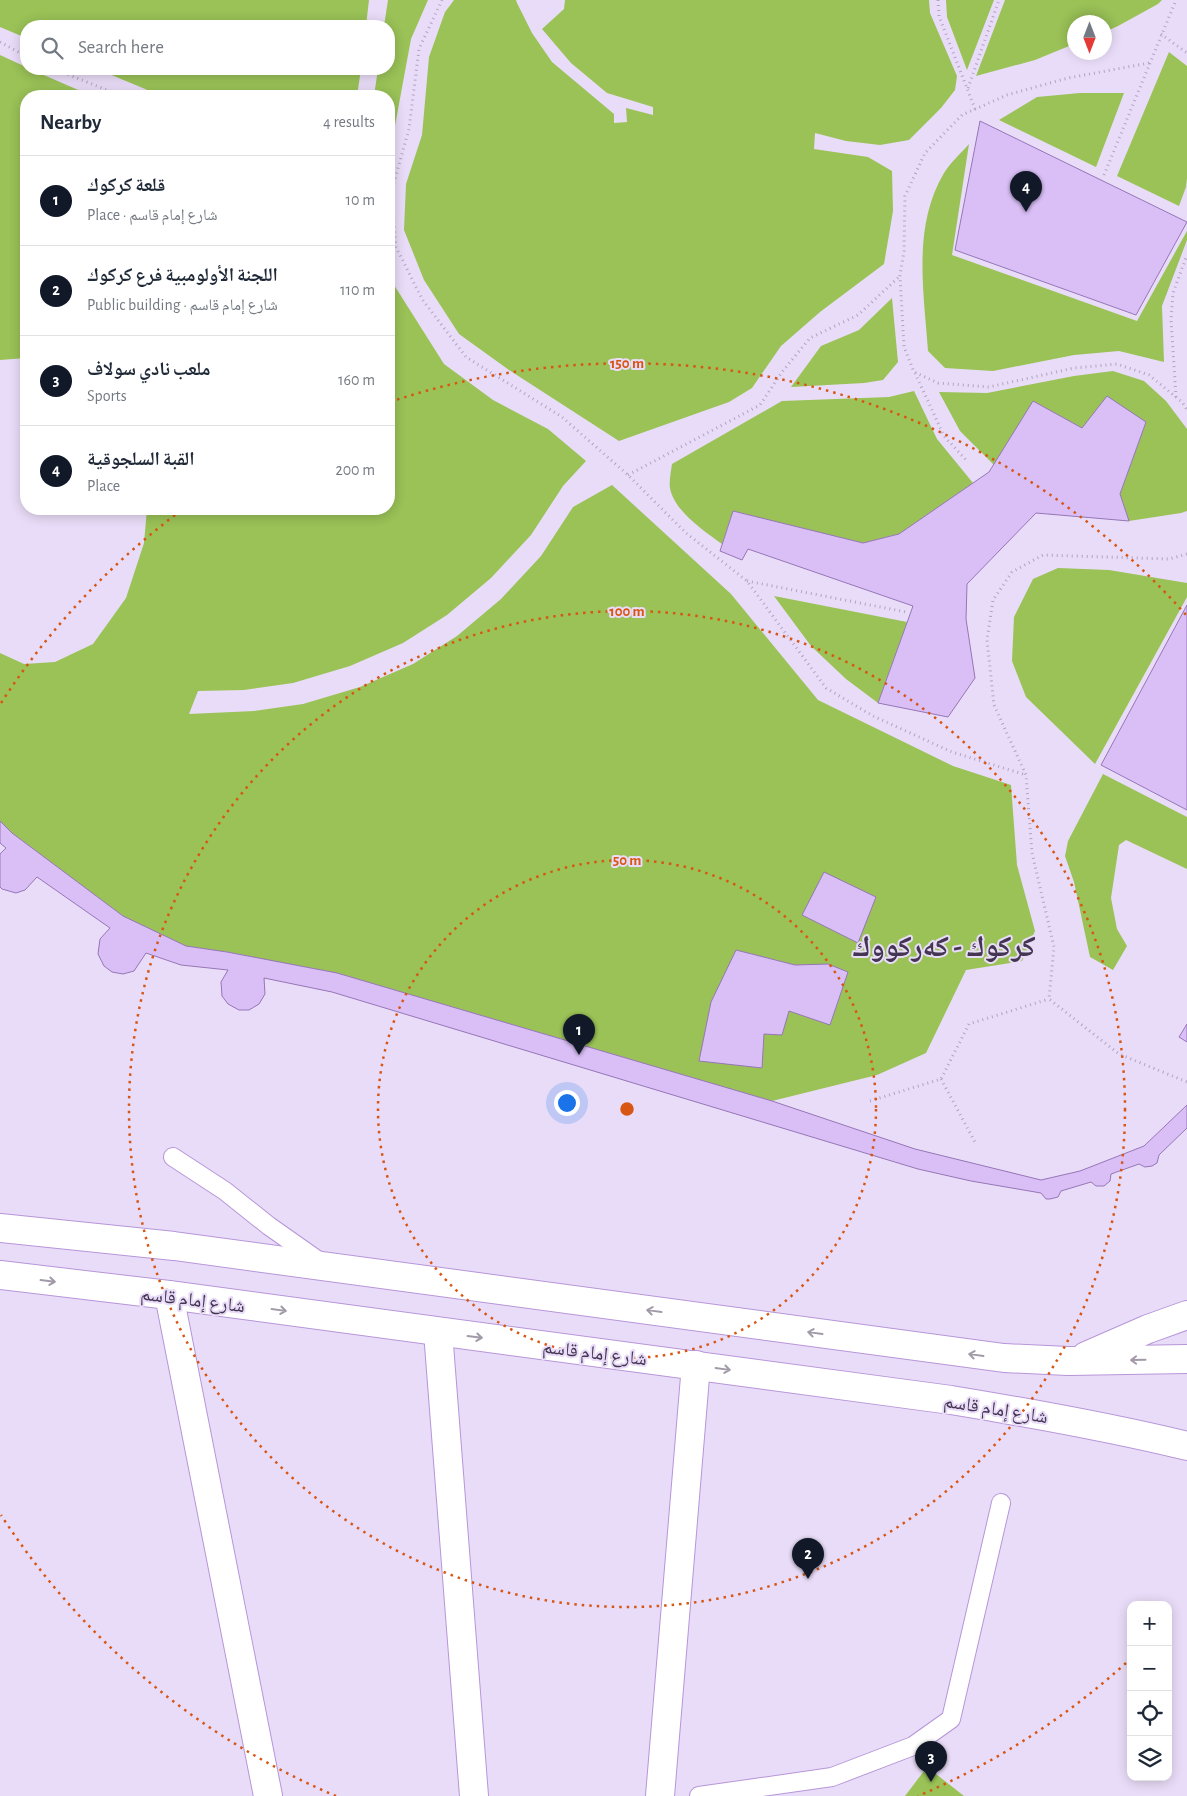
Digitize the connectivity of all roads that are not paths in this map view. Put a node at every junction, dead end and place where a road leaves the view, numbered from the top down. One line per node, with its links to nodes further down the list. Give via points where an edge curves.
1 (173, 1158): 3 (lane, via 231,1195)
2 (0, 1228): 3 (main road, via 174,1246)
3 (327, 1267): 9 (main road, one-way to 3, via 1004,1358)
4 (0, 1276): 5 (main road, شارع إمام قاسم, one-way to 5)
5 (168, 1296): 7 (main road, شارع إمام قاسم, one-way to 7); 13 (main road)
6 (1187, 1315): 9 (main road)
7 (438, 1332): 10 (main road, شارع إمام قاسم, one-way to 10); 14 (main road)
8 (1187, 1359): 9 (main road, one-way to 9)
9 (1074, 1361)
10 (696, 1365): 11 (main road, شارع إمام قاسم, one-way to 11, via 1036,1414); 15 (main road)
11 (1187, 1446)
12 (1001, 1503): 16 (lane, via 951,1719 913,1746 832,1777)
13 (268, 1796)
14 (474, 1796)
15 (660, 1796)
16 (699, 1796)

